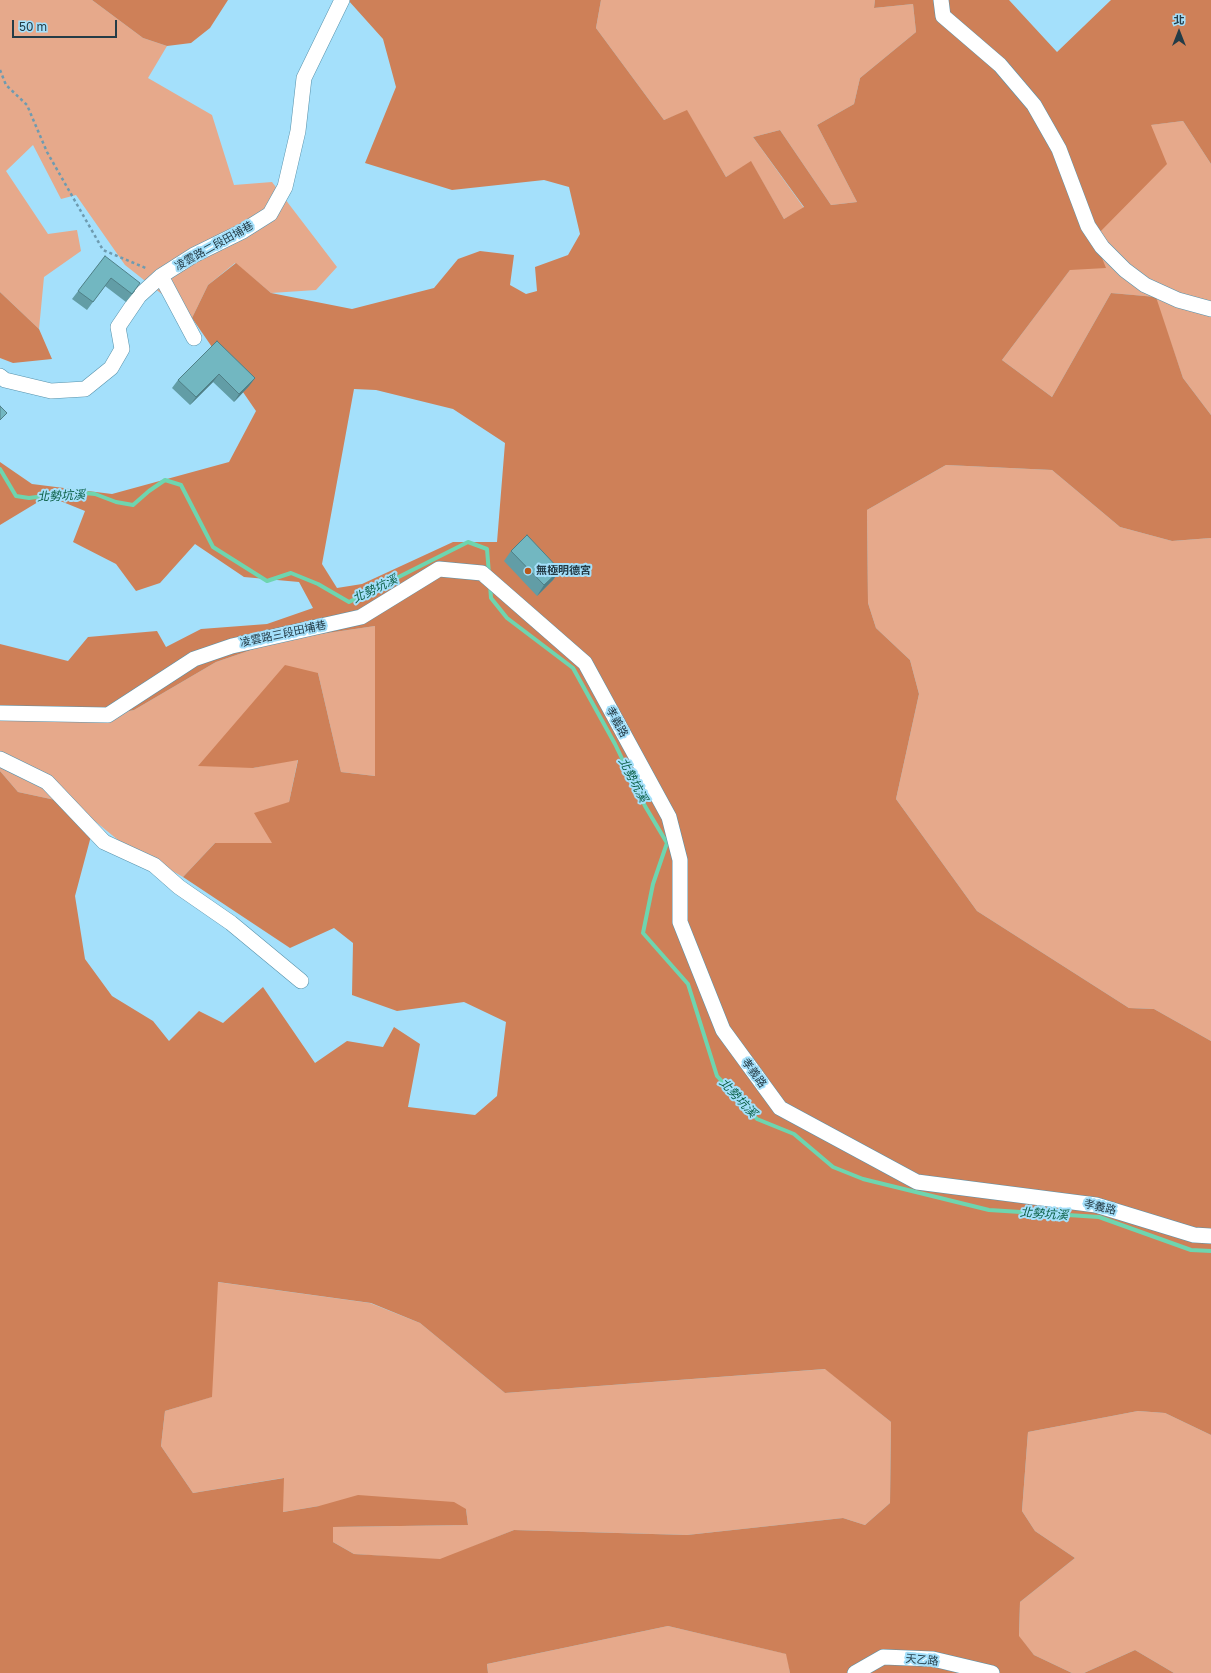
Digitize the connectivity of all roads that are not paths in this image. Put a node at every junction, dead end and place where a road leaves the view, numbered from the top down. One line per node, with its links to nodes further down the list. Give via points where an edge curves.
1 (342, 0): 3 (street, 凌雲路二段田埔巷, via 304,78 298,130 286,187 270,214 243,231 194,254)
2 (941, 0): 4 (street, via 944,16 1000,65 1034,105 1059,149 1088,226 1102,247 1125,270 1145,285 1178,300)
3 (161, 276): 5 (street); 6 (street, 凌雲路二段田埔巷, via 139,296 118,327 122,349 111,368 85,389 51,391 5,380)
4 (1211, 309)
5 (194, 338)
6 (0, 376)
7 (548, 631): 8 (street, 凌雲路三段田埔巷, via 482,573 439,569 361,617 232,646 194,659 108,715); 11 (street, 孝義路, via 585,663 669,817 680,860 680,922 723,1030 780,1108 917,1182 1096,1205 1194,1235)
8 (0, 713)
9 (0, 760): 10 (street, via 47,782 104,842 154,865 179,887 231,923)
10 (301, 981)
11 (1211, 1236)
12 (855, 1673): 13 (street, 天乙路, via 883,1657 933,1659)
13 (992, 1673)

